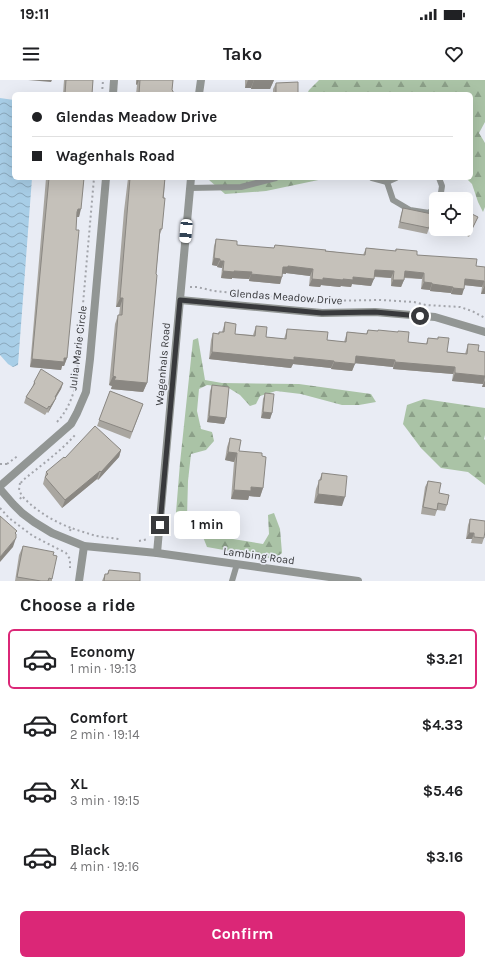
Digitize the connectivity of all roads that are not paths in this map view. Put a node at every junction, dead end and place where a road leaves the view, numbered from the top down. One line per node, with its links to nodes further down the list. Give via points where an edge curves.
1 (114, 80): 3 (street)
2 (201, 80): 4 (street)
3 (113, 92)
4 (200, 92)
5 (106, 180): 17 (street, Julia Marie Circle, via 86,392 71,424)
6 (191, 180): 12 (street, Wagenhals Road)
7 (268, 180): 12 (lane, via 241,187)
8 (380, 180): 11 (lane)
9 (392, 180): 11 (lane)
10 (440, 180): 13 (lane)
11 (387, 182): 14 (lane, via 393,200 410,210)
12 (190, 188): 15 (street, Wagenhals Road)
13 (441, 192)
14 (429, 213)
15 (180, 300): 16 (street, Glendas Meadow Drive, via 322,313 375,312 435,317); 19 (street, Wagenhals Road)
16 (485, 332)
17 (0, 487): 18 (street, Lambing Road, via 13,504 34,522 52,533)
18 (84, 546): 19 (street, Lambing Road); 21 (street)
19 (157, 553): 20 (street, Lambing Road)
20 (237, 564): 22 (lane); 23 (street, Lambing Road)
21 (79, 581)
22 (232, 581)
23 (358, 581)

